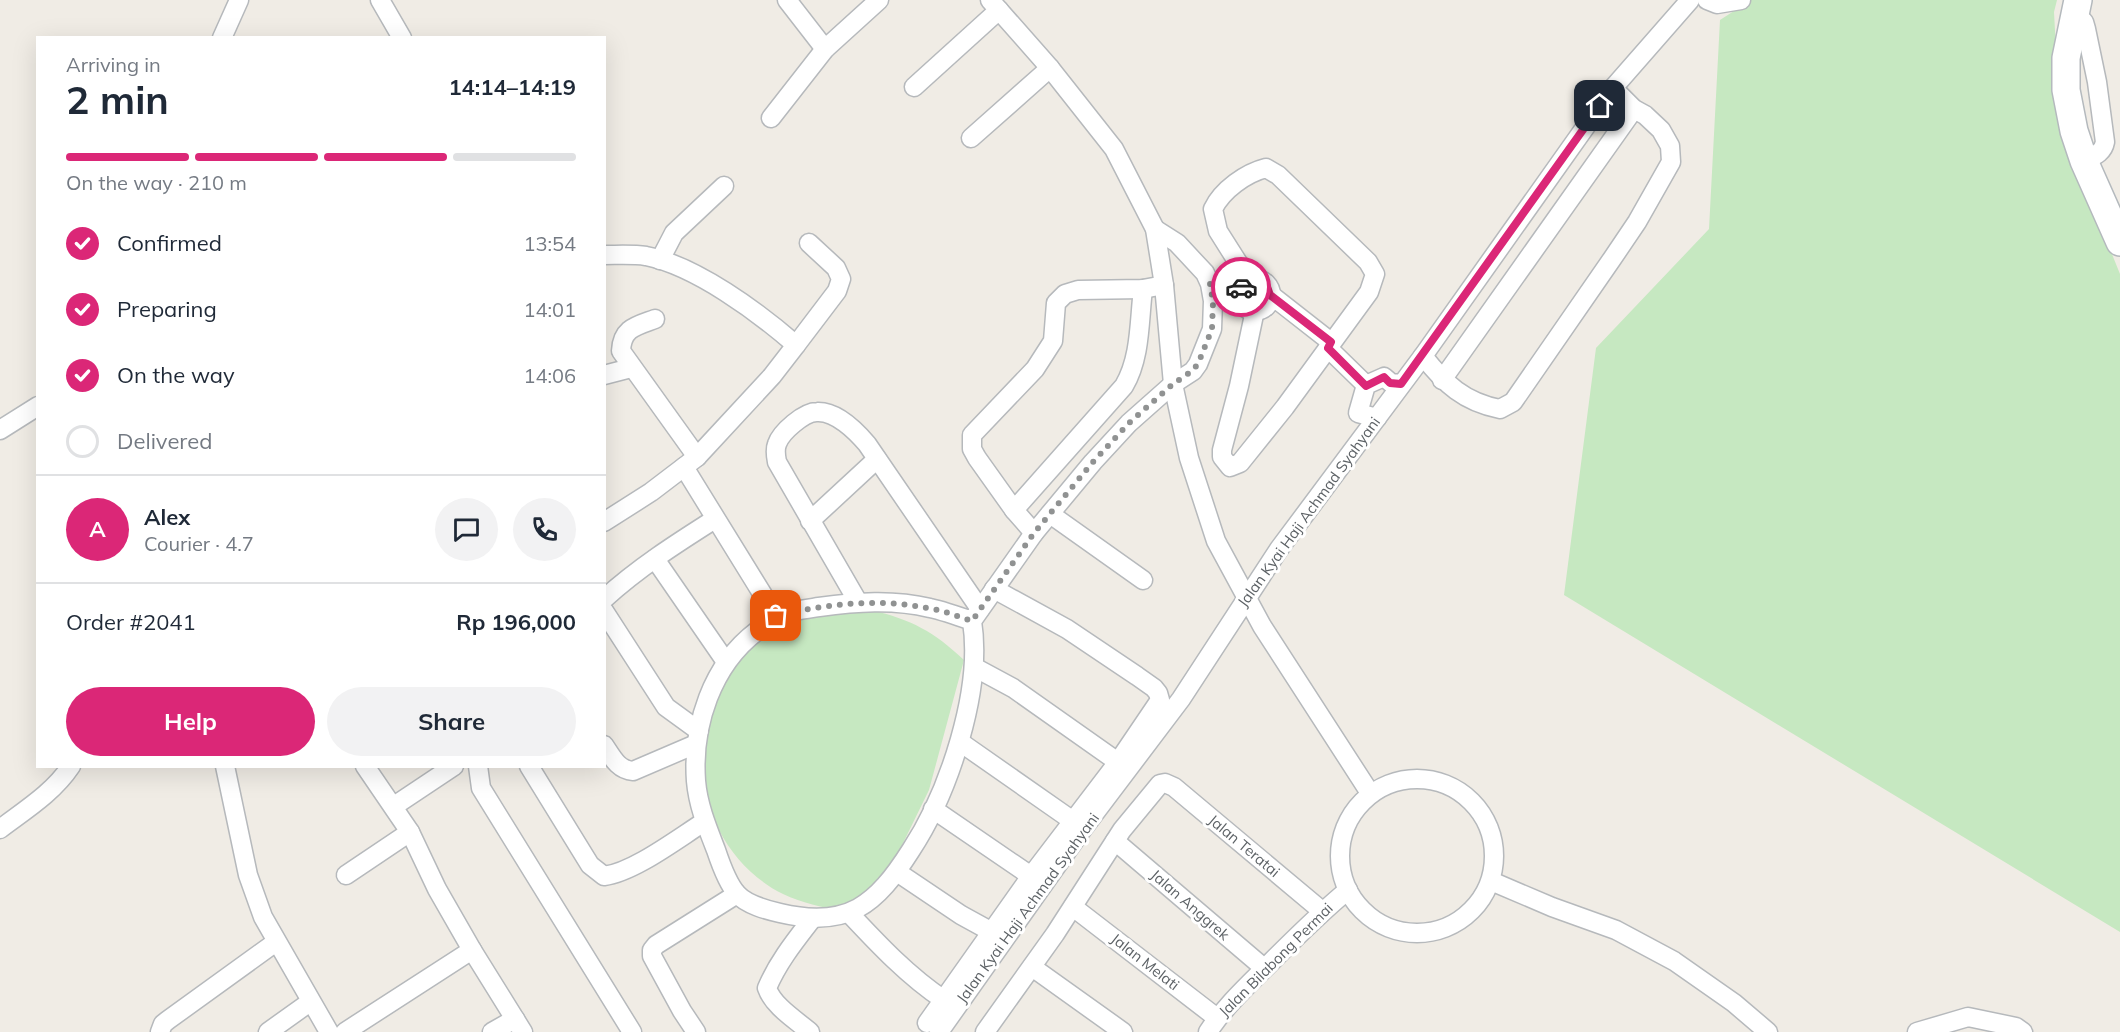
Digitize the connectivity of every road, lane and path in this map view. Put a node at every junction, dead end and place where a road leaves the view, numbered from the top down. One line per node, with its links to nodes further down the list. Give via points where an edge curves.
1 (239, 0): 10 (street)
2 (380, 0): 11 (street)
3 (787, 0): 12 (street)
4 (879, 0): 12 (street)
5 (1689, 0): 16 (street, Jalan Kyai Haji Achmad Syahyani)
6 (1741, 0): 7 (street)
7 (1712, 2)
8 (994, 5): 13 (street); 15 (street)
9 (2076, 7): 14 (street, via 2086,29); 17 (main road, via 2066,58)
10 (223, 36)
11 (401, 36)
12 (825, 49): 19 (street)
13 (1050, 68): 20 (street); 23 (street, via 1114,149)
14 (2097, 82): 17 (street); 21 (street, via 2105,142 2099,153)
15 (914, 87)
16 (1613, 88): 18 (street); 37 (street, Jalan Kyai Haji Achmad Syahyani)
17 (2066, 90): 21 (main road)
18 (1634, 109): 40 (street); 40 (street, via 1661,130 1670,146 1671,162 1618,250 1513,402 1500,409 1487,407 1461,395)
19 (771, 118)
20 (970, 138)
21 (2084, 161): 24 (main road)
22 (724, 186): 27 (street, via 674,233)
23 (1155, 229): 28 (street, via 1177,243 1205,273); 30 (street)
24 (2120, 242)
25 (809, 243): 35 (street, via 836,268 841,279 837,291)
26 (606, 255): 27 (street)
27 (660, 260): 35 (street, via 726,293)
28 (1210, 284): 29 (street); 41 (street, via 1212,329 1198,364)
29 (1244, 284): 32 (street, via 1261,280); 33 (street, via 1239,296 1244,306); 36 (street, via 1218,231 1213,209 1226,191 1266,168 1278,175 1376,274 1369,292)
30 (1164, 285): 31 (street); 41 (street)
31 (1143, 289): 49 (street, via 1136,358 1124,386); 49 (street, via 1078,290 1065,294 1056,303 1053,341 1035,369 972,435 977,458)
32 (1270, 295): 33 (street, via 1266,306); 36 (street)
33 (1255, 310): 36 (street, via 1222,450 1230,467 1240,463)
34 (655, 319): 38 (street, via 627,332 621,340 621,351)
35 (796, 345): 48 (street)
36 (1330, 345): 43 (street)
37 (1423, 356): 40 (street); 42 (street, Jalan Kyai Haji Achmad Syahyani)
38 (631, 368): 39 (street); 48 (street)
39 (606, 374)
40 (1442, 380)
41 (1173, 384): 50 (street, via 1129,423); 58 (street, via 1189,458 1216,541)
42 (1401, 384): 43 (street, via 1390,383 1384,377); 45 (street, Jalan Kyai Haji Achmad Syahyani)
43 (1366, 386): 45 (street, via 1358,413)
44 (36, 407): 46 (street)
45 (1377, 418): 58 (street, Jalan Kyai Haji Achmad Syahyani)
46 (0, 430)
47 (877, 459): 53 (street); 53 (street, via 856,432 830,415 816,412 789,428 777,443 777,462); 62 (street)
48 (691, 462): 51 (street); 52 (street)
49 (1014, 510): 54 (street)
50 (1050, 514): 54 (street); 56 (street)
51 (715, 519): 55 (street); 63 (street)
52 (606, 521)
53 (810, 521): 60 (street)
54 (1034, 533): 57 (street)
55 (655, 559): 59 (street); 64 (street)
56 (1143, 580)
57 (994, 590): 62 (street); 69 (street, via 1066,629 1158,693 1158,704)
58 (1247, 596): 76 (street, via 1306,697); 103 (street, Jalan Kyai Haji Achmad Syahyani, via 1181,699)
59 (606, 597)
60 (858, 602): 62 (street); 63 (street)
61 (606, 614): 66 (street, via 666,707)
62 (976, 615): 65 (street)
63 (776, 616): 64 (street, via 740,644)
64 (726, 662): 66 (street, via 713,686)
65 (974, 667): 67 (street); 69 (street, via 1013,688)
66 (698, 738): 68 (street, via 633,771 624,771); 80 (street, via 696,780)
67 (960, 742): 78 (street); 79 (street)
68 (606, 748)
69 (1118, 762): 79 (street)
70 (70, 768): 81 (street, via 44,797)
71 (225, 768): 95 (street, via 248,875)
72 (367, 768): 77 (street)
73 (451, 768): 77 (street)
74 (478, 768): 110 (street, via 482,788)
75 (530, 768): 80 (street, via 590,865 604,876 630,868)
76 (1371, 793): 87 (street, via 1396,781 1423,778 1458,791 1473,802 1489,826 1495,853); 88 (street, via 1352,813 1342,838 1340,865)
77 (394, 806): 82 (street)
78 (933, 809): 84 (street); 86 (street)
79 (1073, 821): 86 (street)
80 (704, 822): 89 (street)
81 (0, 829)
82 (410, 832): 85 (street); 96 (street)
83 (1115, 841): 90 (street); 91 (street, Jalan Teratai, via 1156,788 1165,783); 98 (street, Jalan Anggrek)
84 (897, 872): 92 (street, via 870,902); 94 (street)
85 (346, 875)
86 (1031, 876): 94 (street)
87 (1491, 881): 88 (street, via 1476,907 1452,926 1423,933 1393,929 1366,914); 114 (street, via 1616,930 1674,961)
88 (1348, 890): 91 (street, Jalan Bilabong Permai)
89 (737, 894): 93 (street, via 758,907); 111 (street, via 652,950)
90 (1073, 907): 97 (street); 101 (street, Jalan Melati)
91 (1322, 911): 98 (street, Jalan Bilabong Permai)
92 (849, 913): 93 (street); 99 (street, via 912,975)
93 (812, 919): 112 (street, via 788,950 767,988 777,1004)
94 (992, 932): 99 (street)
95 (276, 942): 100 (street); 105 (street, via 162,1024)
96 (472, 950): 102 (street); 108 (street)
97 (1032, 967): 104 (street); 113 (street)
98 (1264, 969): 101 (street, Jalan Bilabong Permai)
99 (945, 1000): 103 (street)
100 (310, 1002): 106 (street); 107 (street)
101 (1212, 1025)
102 (519, 1026): 109 (street)
103 (933, 1028)
104 (990, 1030)
105 (160, 1032)
106 (268, 1032)
107 (329, 1032)
108 (345, 1032)
109 (492, 1032)
110 (632, 1032)
111 (696, 1032)
112 (810, 1032)
113 (1123, 1032)
114 (1768, 1032)
115 (1917, 1032): 116 (street, via 1968,1017)
116 (2023, 1032)

